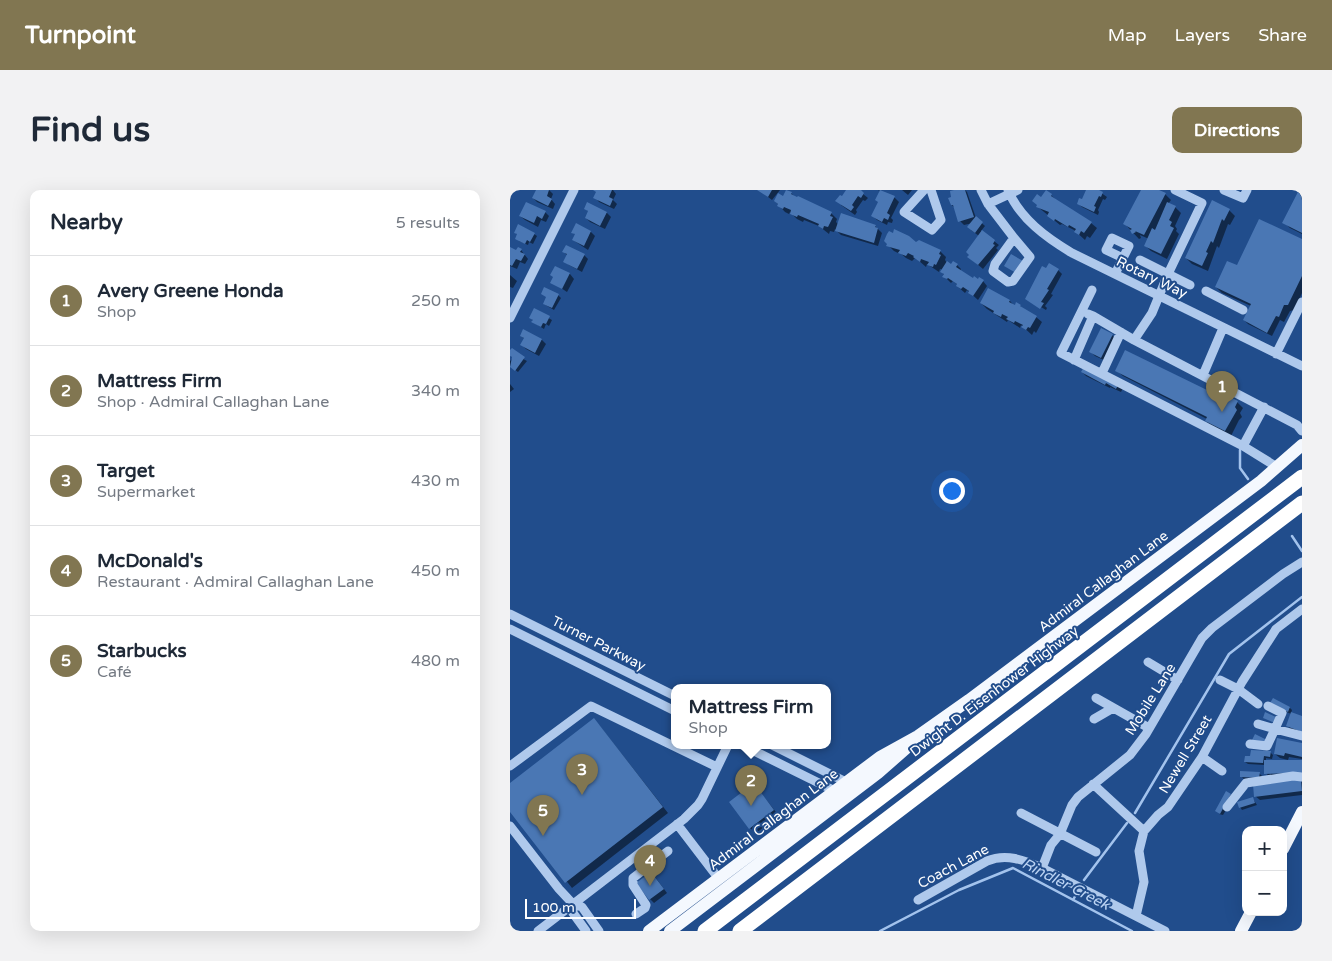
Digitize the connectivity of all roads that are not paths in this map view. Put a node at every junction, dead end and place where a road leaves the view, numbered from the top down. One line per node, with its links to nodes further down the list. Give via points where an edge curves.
1 (574, 190): 23 (street)
2 (924, 190): 3 (street, via 904,212 932,230 941,220)
3 (931, 190)
4 (981, 190): 9 (street)
5 (1175, 190): 14 (street, via 1202,203)
6 (1224, 190): 7 (street, via 1242,198)
7 (1247, 190)
8 (1012, 191): 9 (street); 13 (street, Rotary Way, via 1026,217 1049,238)
9 (988, 204): 10 (street)
10 (1014, 238): 10 (street, via 1030,257 1008,282 993,271)
11 (1123, 258): 13 (street)
12 (1140, 260): 14 (street)
13 (1115, 274): 18 (street, Rotary Way)
14 (1168, 274): 15 (street); 18 (street)
15 (1190, 285)
16 (1092, 290): 21 (street)
17 (1206, 291): 20 (street)
18 (1159, 296): 26 (street, Rotary Way); 28 (street)
19 (1302, 302): 24 (street)
20 (1243, 310)
21 (1081, 311): 22 (street); 30 (street, via 1061,353)
22 (1093, 316): 27 (street); 30 (street)
23 (510, 318)
24 (1293, 321): 25 (street); 29 (street)
25 (1302, 326)
26 (1224, 328): 29 (street, Rotary Way); 33 (street)
27 (1120, 332): 28 (street); 32 (street)
28 (1134, 340): 33 (street)
29 (1276, 354): 31 (street, Rotary Way)
30 (1074, 360): 32 (street)
31 (1302, 366)
32 (1102, 373): 37 (street)
33 (1202, 375): 34 (street)
34 (1264, 407): 35 (street); 37 (street)
35 (1302, 431)
36 (1302, 445): 38 (main road, Admiral Callaghan Lane)
37 (1243, 446): 38 (street)
38 (1277, 467): 72 (main road, Admiral Callaghan Lane, via 969,700 918,736 880,757)
39 (1302, 477): 96 (highway, Dwight D. Eisenhower Highway)
40 (1302, 503): 97 (highway)
41 (1302, 562): 46 (street, Mobile Lane, via 1212,628 1202,638)
42 (1302, 609): 48 (street, Newell Street, via 1276,629)
43 (510, 614): 49 (street, Turner Parkway)
44 (510, 629): 54 (street, Turner Parkway)
45 (1148, 662): 46 (street)
46 (1178, 680): 57 (street, Mobile Lane)
47 (1220, 680): 48 (street)
48 (1238, 689): 51 (street); 66 (street, Newell Street)
49 (671, 694)
50 (1096, 698): 53 (street)
51 (1258, 704)
52 (1268, 706): 58 (street, via 1282,713)
53 (1113, 708): 55 (street); 57 (street)
54 (671, 709)
55 (1094, 719)
56 (1258, 724): 58 (street)
57 (1149, 728): 71 (street, Mobile Lane, via 1120,765)
58 (1275, 729): 59 (street); 60 (street, via 1266,746)
59 (1302, 736)
60 (1250, 744)
61 (671, 745): 67 (street, via 591,706)
62 (680, 749): 68 (street)
63 (726, 749): 68 (street)
64 (750, 749): 73 (street)
65 (779, 749): 72 (street)
66 (1202, 757): 69 (street); 79 (street, Newell Street, via 1168,808)
67 (510, 766)
68 (717, 767): 77 (street, via 698,805)
69 (1222, 771)
70 (1302, 777): 74 (street, via 1246,783)
71 (1093, 784): 79 (street); 80 (street, Mobile Lane, via 1072,806)
72 (849, 788): 73 (main road, Admiral Callaghan Lane); 95 (main road, Admiral Callaghan Lane)
73 (835, 791): 85 (main road, Admiral Callaghan Lane)
74 (1227, 807)
75 (1302, 812): 81 (main road)
76 (1021, 813): 80 (street)
77 (677, 824): 85 (street); 87 (street)
78 (510, 826): 87 (street)
79 (1144, 831): 89 (street, via 1139,851 1144,882)
80 (1060, 834): 83 (street); 84 (street, Mobile Lane, via 1051,845)
81 (1287, 841)
82 (668, 851): 88 (street, via 633,878 633,885 646,905)
83 (1096, 852)
84 (1042, 868): 86 (street, Coach Lane, via 1014,858 994,858); 89 (street, Coach Lane)
85 (719, 879): 94 (main road, Admiral Callaghan Lane)
86 (918, 900)
87 (573, 904): 91 (street); 92 (street, via 573,913); 93 (street, via 582,908)
88 (636, 914)
89 (1136, 916): 98 (street, Coach Lane)
90 (1249, 916): 99 (main road)
91 (538, 931)
92 (586, 931)
93 (599, 931)
94 (649, 931)
95 (670, 931)
96 (705, 931)
97 (740, 931)
98 (1165, 931)
99 (1241, 931)

